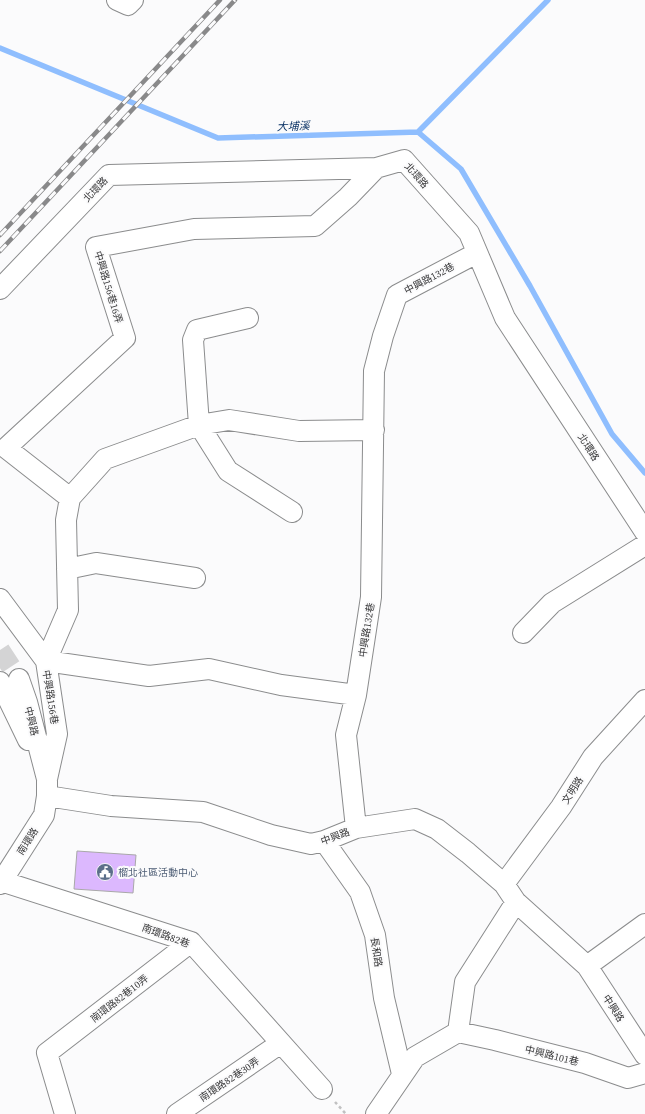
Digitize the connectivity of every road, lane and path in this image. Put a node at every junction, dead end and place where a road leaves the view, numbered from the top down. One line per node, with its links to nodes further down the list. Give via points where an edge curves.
1 (117, 0): 2 (street, via 128,5)
2 (133, 0)
3 (376, 168): 4 (street, 北環路, via 404,160 469,233); 5 (street, 北環路, via 109,175); 9 (street, 中興路156巷16弄, via 315,226 194,229 96,247 125,338 6,448)
4 (477, 253): 8 (street, 中興路132巷, via 397,295 374,371); 11 (street, 北環路, via 505,318)
5 (0, 289)
6 (248, 318): 7 (street, via 196,330 193,340)
7 (200, 425): 8 (street, via 229,420 299,431); 9 (street, via 105,459); 10 (street, via 228,471)
8 (374, 430): 20 (street, 中興路132巷, via 371,597)
9 (70, 498): 13 (street, 中興路156巷, via 66,520)
10 (292, 512)
11 (645, 532)
12 (645, 545): 16 (street, via 552,603)
13 (67, 569): 14 (street, via 96,563); 17 (street, 中興路156巷, via 68,610)
14 (195, 578)
15 (0, 599): 17 (street)
16 (523, 633)
17 (46, 661): 20 (street, via 149,676 209,669 281,685); 22 (street, 中興路156巷, via 57,734)
18 (19, 680): 22 (street, 中興路, via 27,702)
19 (0, 682): 22 (street)
20 (356, 696): 23 (street, 中興路132巷, via 346,735)
21 (645, 700): 26 (street, 文明路, via 593,757 561,807)
22 (47, 788): 24 (street, 中興路, via 111,806 203,812 277,836 311,844); 25 (street, 南環路, via 44,815)
23 (356, 828): 24 (street, 中興路); 26 (street, 中興路, via 415,818 436,829)
24 (324, 841): 35 (street, 長和路, via 360,892 375,935 384,998)
25 (1, 883): 29 (street, 南環路82巷)
26 (504, 884): 27 (street, 中興路)
27 (516, 902): 30 (street, 中興路); 31 (street, via 465,982)
28 (645, 924): 30 (street)
29 (191, 942): 32 (street, 南環路82巷); 37 (street, 南環路82巷10弄, via 47,1053)
30 (586, 966): 33 (street, 中興路)
31 (458, 1032): 34 (street, 中興路101巷, via 585,1063 628,1078); 35 (street, via 415,1056)
32 (281, 1044): 36 (street, 南環路82巷); 38 (street, 南環路82巷30弄)
33 (645, 1054)
34 (645, 1073)
35 (402, 1074): 39 (street)
36 (322, 1089)
37 (65, 1114)
38 (177, 1114)
39 (376, 1114)

